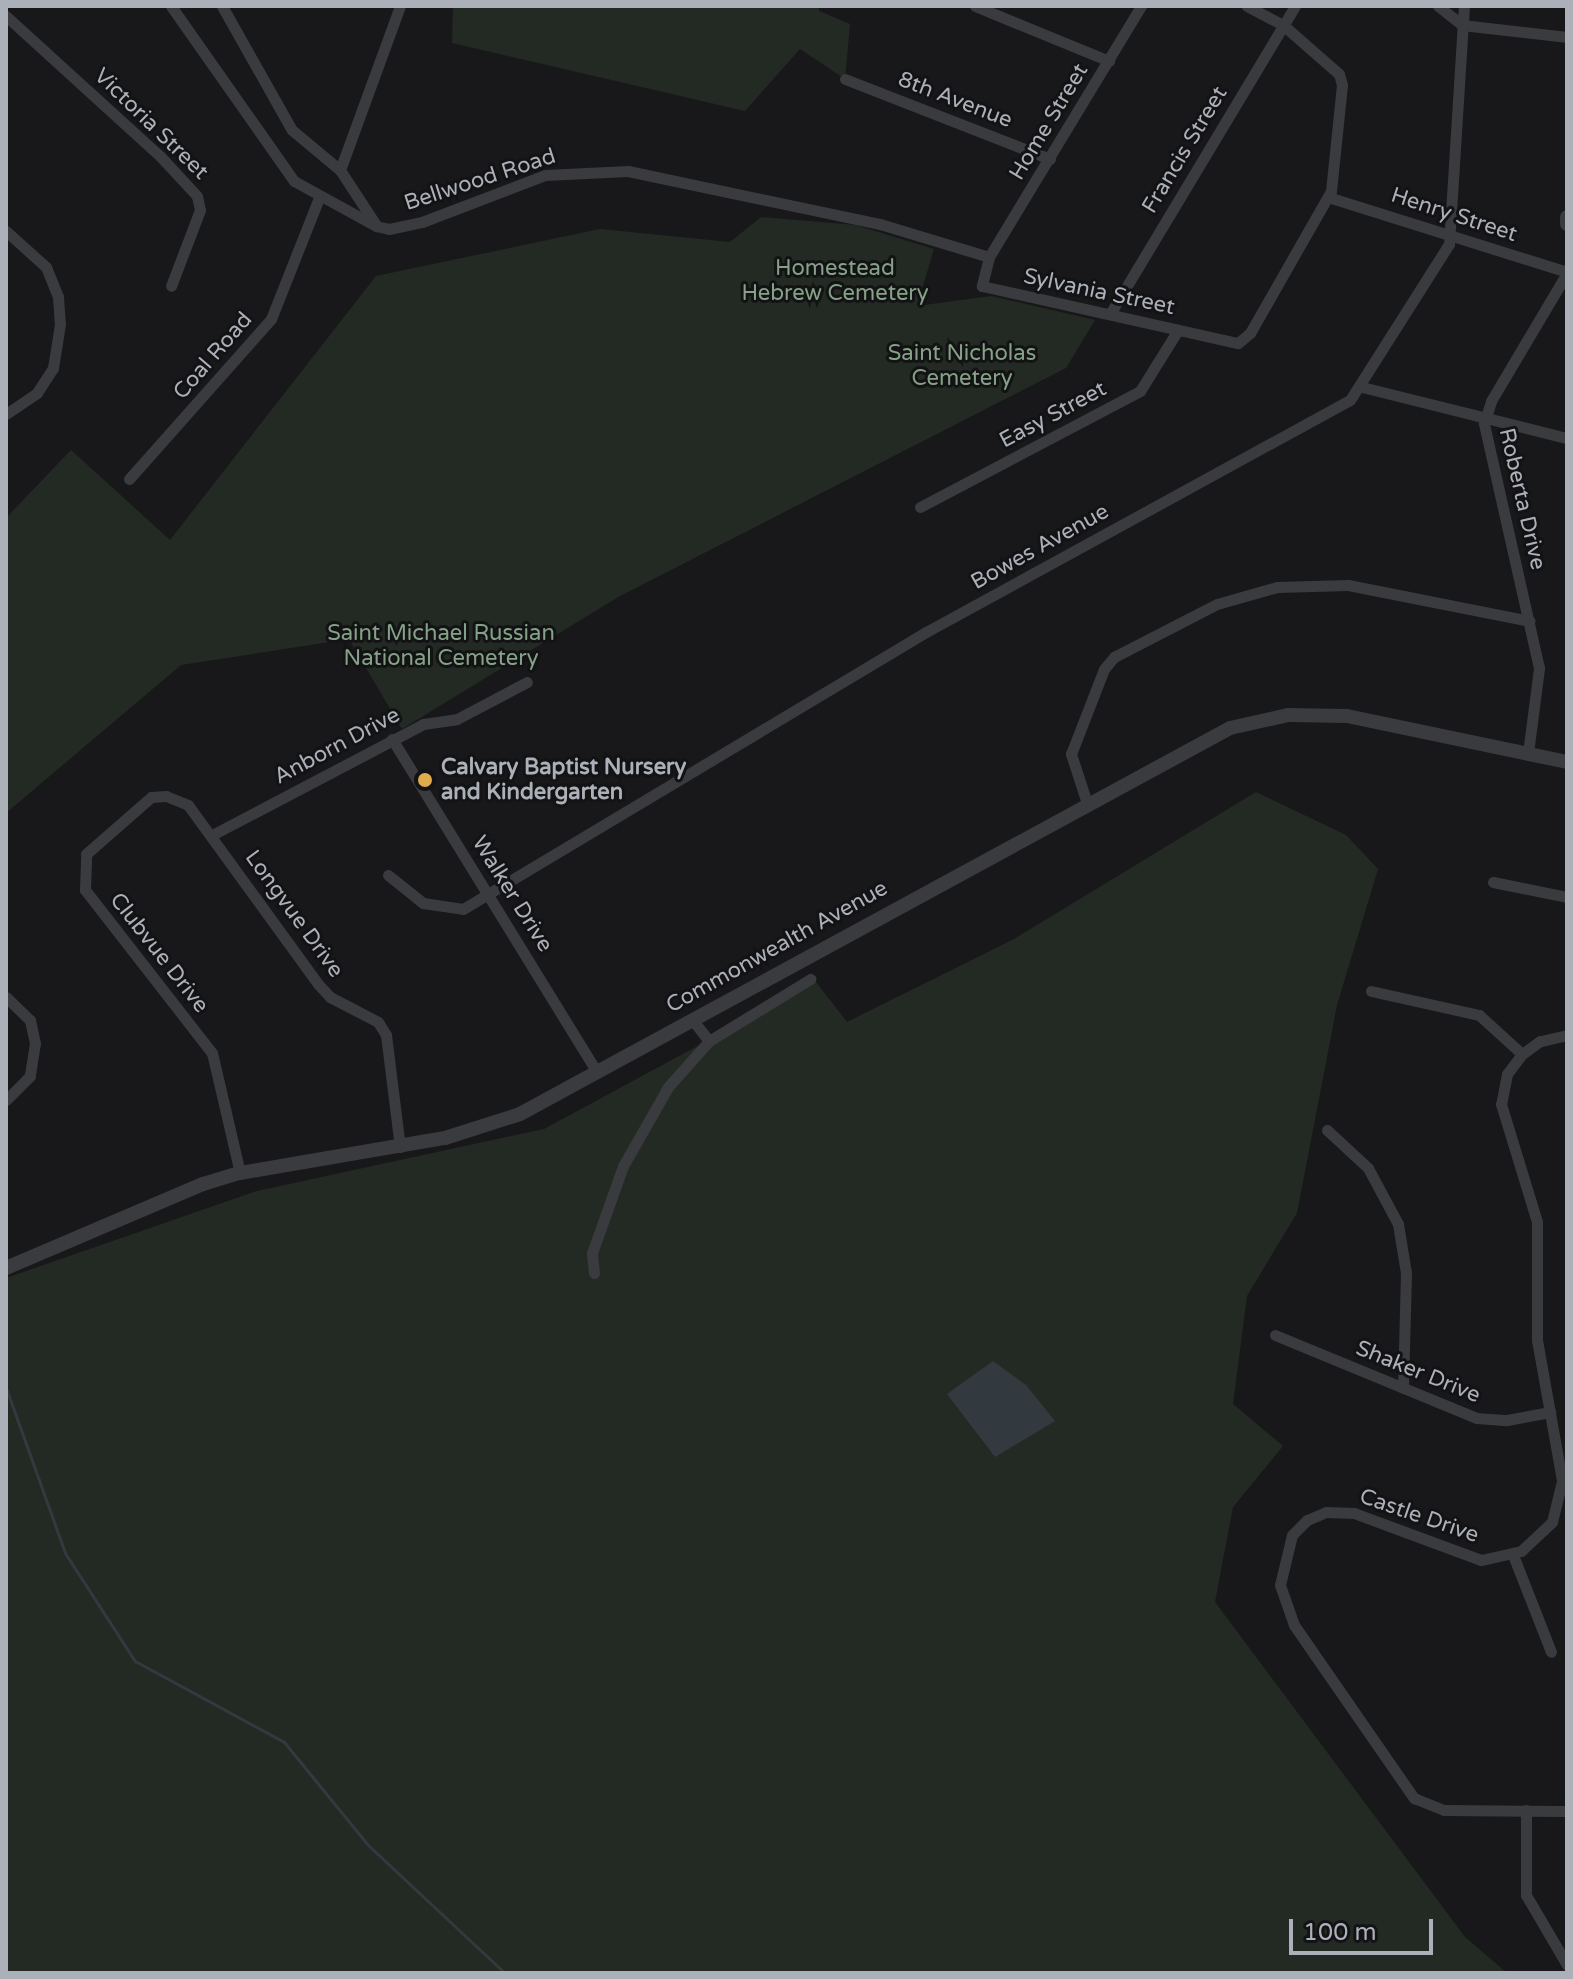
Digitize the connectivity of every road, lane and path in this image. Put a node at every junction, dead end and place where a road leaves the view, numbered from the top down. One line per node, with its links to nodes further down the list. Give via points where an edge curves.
1 (171, 6): 19 (street, Bellwood Road, via 294,181)
2 (222, 6): 17 (street, via 292,130)
3 (400, 6): 17 (street)
4 (975, 6): 14 (street)
5 (1141, 6): 14 (street, Home Street)
6 (1247, 6): 11 (street)
7 (1295, 6): 11 (street, Francis Street)
8 (1438, 6): 12 (street)
9 (1464, 6): 12 (street, Bowes Avenue)
10 (6, 16): 27 (street, Victoria Street, via 197,196 200,210)
11 (1283, 25): 18 (street, via 1341,79); 28 (street, Francis Street)
12 (1462, 25): 13 (street); 24 (street, Bowes Avenue)
13 (1567, 37)
14 (1109, 61): 16 (street, Home Street)
15 (845, 79): 16 (street, 8th Avenue)
16 (1050, 159): 25 (street, Home Street)
17 (340, 170): 22 (street)
18 (1328, 197): 24 (street, Henry Street); 29 (street, Sylvania Street, via 1250,333 1238,343)
19 (319, 198): 22 (street, Bellwood Road); 34 (street, Coal Road, via 271,319)
20 (1567, 217): 21 (street)
21 (1567, 224)
22 (376, 226): 25 (street, Bellwood Road, via 389,229 422,222 545,175 628,171 880,224)
23 (6, 231): 31 (street, via 46,267 58,297 60,324 53,368 37,393)
24 (1450, 235): 26 (street, Henry Street); 30 (street, Bowes Avenue)
25 (989, 257): 28 (street, Sylvania Street, via 982,286)
26 (1567, 273): 32 (street, Roberta Drive)
27 (171, 286)
28 (1110, 314): 29 (street, Sylvania Street)
29 (1178, 330): 35 (street, Easy Street, via 1140,391)
30 (1362, 387): 32 (street); 46 (street, Bowes Avenue, via 1337,410 926,632)
31 (6, 414)
32 (1485, 417): 33 (street); 36 (street, Roberta Drive)
33 (1567, 438)
34 (129, 479)
35 (920, 507)
36 (1529, 621): 39 (street, Roberta Drive, via 1540,681); 42 (street, via 1348,585 1277,587 1208,608 1114,657 1104,669 1071,754)
37 (527, 682): 38 (street, Anborn Drive, via 457,719 423,724)
38 (392, 739): 43 (street, Anborn Drive); 46 (street, Walker Drive)
39 (1528, 753): 40 (street, Commonwealth Avenue); 42 (street, Commonwealth Avenue, via 1358,717 1278,716 1220,732)
40 (1567, 762)
41 (166, 796): 43 (street, Longvue Drive, via 188,805); 59 (street, Clubvue Drive, via 134,808 86,854 85,890 212,1053)
42 (1087, 803): 51 (street, Commonwealth Avenue)
43 (212, 835): 58 (street, Longvue Drive, via 318,984 330,997 378,1022 386,1035)
44 (388, 875): 46 (street, Bowes Avenue, via 423,903 441,908 463,909)
45 (1493, 882): 47 (street)
46 (490, 895): 55 (street, Walker Drive)
47 (1567, 897)
48 (810, 979): 53 (street)
49 (1371, 991): 54 (street, via 1479,1015)
50 (6, 997): 56 (street, via 30,1020 35,1043 30,1076)
51 (692, 1019): 53 (street); 55 (street, Commonwealth Avenue)
52 (1567, 1035): 54 (street, via 1540,1041)
53 (709, 1041): 61 (street, via 668,1087 623,1166 592,1253)
54 (1522, 1054): 64 (street, via 1507,1074 1501,1104 1536,1214 1537,1333)
55 (596, 1071): 58 (street, Commonwealth Avenue, via 520,1114)
56 (6, 1100)
57 (1327, 1130): 63 (street, via 1368,1168 1398,1224 1406,1273)
58 (400, 1147): 59 (street, Commonwealth Avenue)
59 (240, 1173): 60 (street, Commonwealth Avenue)
60 (6, 1268)
61 (594, 1273)
62 (1275, 1335): 63 (street, Shaker Drive)
63 (1403, 1388): 64 (street, Shaker Drive, via 1485,1420)
64 (1550, 1412): 65 (street, via 1561,1471 1559,1503 1546,1530)
65 (1513, 1555): 66 (street); 67 (street, Castle Drive, via 1464,1557 1354,1513 1326,1512 1307,1520 1292,1535 1280,1585 1294,1625 1414,1798 1444,1810)
66 (1551, 1652)
67 (1526, 1810): 68 (street, Castle Drive); 69 (street, via 1526,1895)
68 (1567, 1811)
69 (1567, 1965)

